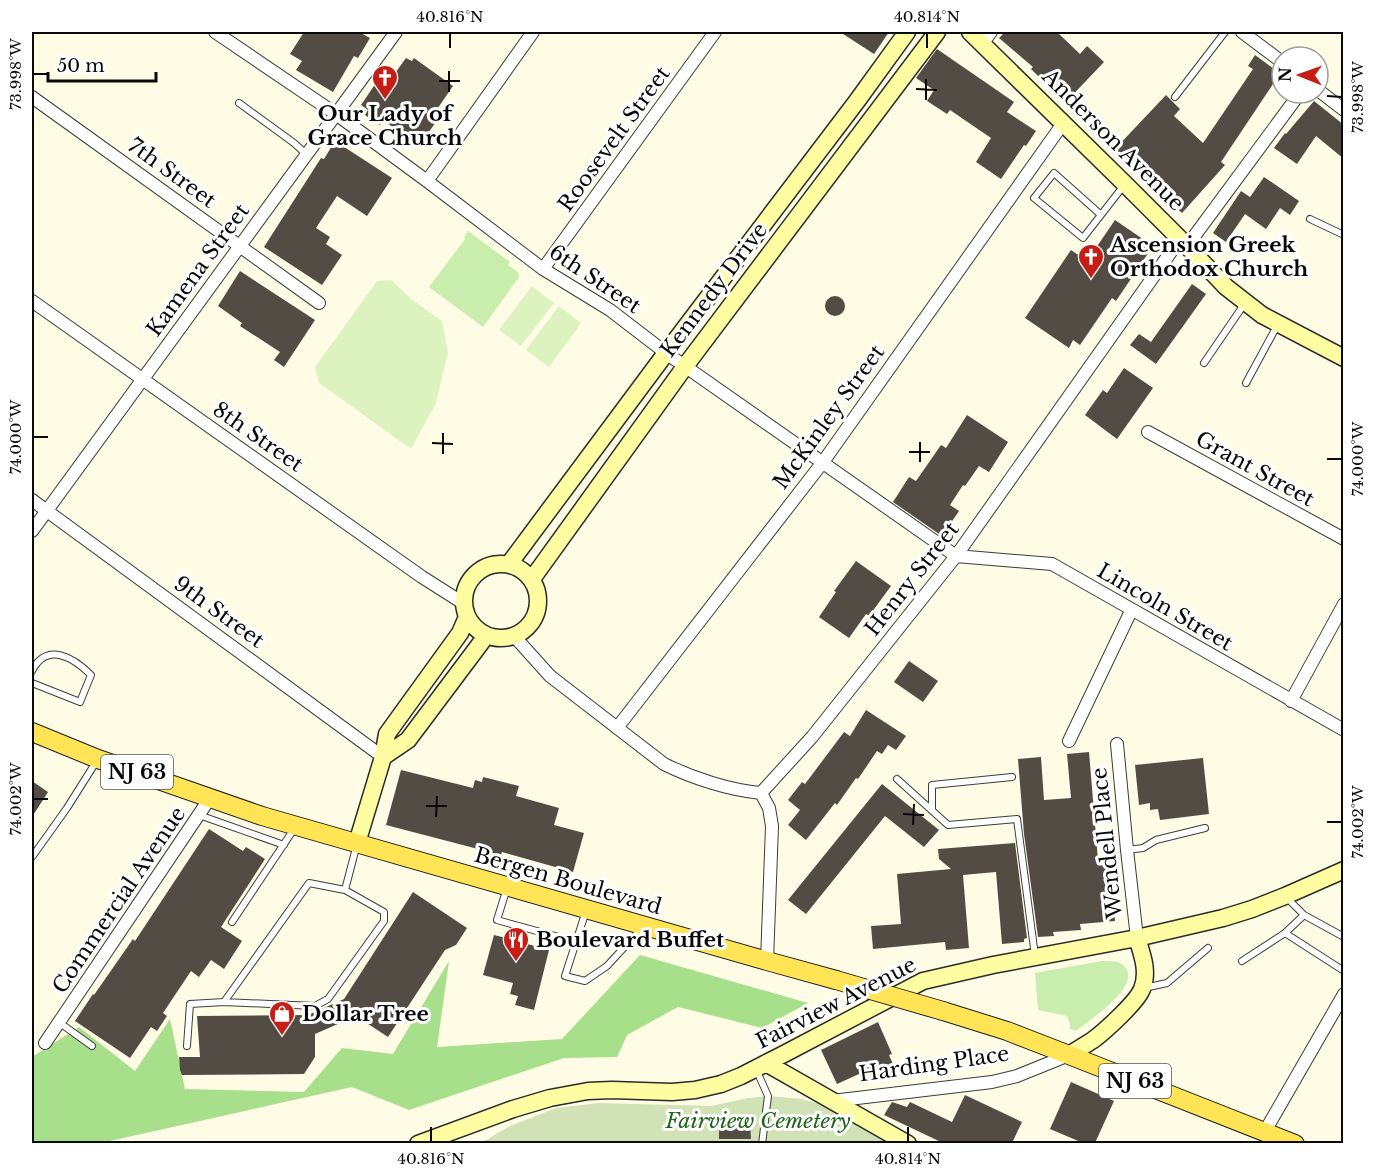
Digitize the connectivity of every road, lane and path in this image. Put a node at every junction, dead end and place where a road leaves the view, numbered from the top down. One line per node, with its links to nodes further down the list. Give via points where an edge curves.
1 (215, 32): 19 (street, 6th Street)
2 (396, 32): 19 (street, Kamena Street)
3 (532, 32): 23 (street)
4 (715, 32): 33 (street, Roosevelt Street)
5 (907, 32): 11 (street, Kennedy Drive)
6 (937, 32): 16 (street, Kennedy Drive)
7 (1225, 32): 13 (lane)
8 (1242, 32): 10 (street)
9 (982, 35): 20 (street, Anderson Avenue)
10 (1270, 53)
11 (864, 92): 16 (street); 22 (street, Kennedy Drive)
12 (32, 97): 30 (street, 7th Street)
13 (1175, 97)
14 (1330, 99): 18 (street)
15 (239, 103): 21 (lane)
16 (883, 104): 25 (street, Kennedy Drive)
17 (1291, 105): 29 (street, Henry Street)
18 (1344, 110)
19 (336, 114): 21 (street, Kamena Street); 23 (street, 6th Street)
20 (1064, 123): 24 (street, Anderson Avenue); 45 (street, McKinley Street)
21 (306, 154): 30 (street, Kamena Street)
22 (801, 175): 25 (street); 31 (street, Kennedy Drive)
23 (428, 181): 33 (street, 6th Street)
24 (1125, 184): 26 (lane); 29 (street, Anderson Avenue)
25 (820, 186): 32 (street, Kennedy Drive)
26 (1100, 214): 26 (lane, via 1054,173 1034,198 1083,238)
27 (1310, 219): 28 (lane)
28 (1344, 235)
29 (1183, 242): 35 (street, Anderson Avenue); 50 (street, Henry Street)
30 (239, 245): 36 (street, 7th Street); 42 (street, Kamena Street)
31 (743, 251): 32 (street); 38 (street, Kennedy Drive)
32 (762, 264): 41 (street, Kennedy Drive)
33 (543, 269): 38 (street, 6th Street, via 610,310)
34 (32, 301): 42 (street, 8th Street)
35 (1245, 302): 37 (street, Anderson Avenue); 40 (lane)
36 (319, 303)
37 (1278, 324): 39 (street, Anderson Avenue); 43 (lane)
38 (666, 353): 41 (street, 6th Street); 51 (street, Kennedy Drive)
39 (1344, 358)
40 (1204, 363)
41 (685, 365): 45 (street, 6th Street); 52 (street, Kennedy Drive)
42 (142, 379): 47 (street, Kamena Street); 54 (street, 8th Street)
43 (1246, 383)
44 (1148, 432): 49 (street, Grant Street)
45 (823, 462): 50 (street, 6th Street); 61 (street, McKinley Street)
46 (32, 500): 47 (street, 9th Street)
47 (46, 511): 48 (street, Kamena Street); 66 (street, 9th Street)
48 (32, 531)
49 (1344, 539)
50 (956, 556): 55 (street, Lincoln Street, via 1052,564); 70 (street, Henry Street, via 812,737)
51 (509, 564): 52 (street); 54 (street, via 482,568 472,577 465,589)
52 (532, 579): 57 (street, via 538,605 534,619)
53 (1344, 604): 60 (street)
54 (465, 610): 56 (street, via 475,628); 66 (street, via 460,633 387,734)
55 (1131, 610): 60 (street, Lincoln Street); 64 (street)
56 (486, 636): 57 (street); 66 (street, via 408,740)
57 (514, 636): 61 (street, via 550,676)
58 (32, 671): 59 (lane, via 46,656 62,654 91,675 80,702)
59 (32, 683)
60 (1292, 701): 62 (street, Lincoln Street)
61 (616, 728): 70 (street, via 681,773)
62 (1344, 730)
63 (32, 732): 67 (main road, Bergen Boulevard / NJ 63)
64 (1069, 741)
65 (1117, 744): 78 (street, Wendell Place)
66 (383, 756): 76 (street)
67 (98, 759): 71 (main road, Bergen Boulevard / NJ 63); 79 (lane)
68 (1012, 777): 72 (lane, via 932,785)
69 (897, 779): 72 (lane)
70 (761, 793): 94 (street, via 772,826)
71 (210, 798): 73 (street, Commercial Avenue); 74 (main road, Bergen Boulevard / NJ 63)
72 (932, 810): 93 (lane, via 948,825 1017,819)
73 (200, 815): 77 (lane); 100 (street, Commercial Avenue)
74 (296, 826): 76 (main road, Bergen Boulevard / NJ 63); 77 (lane)
75 (1205, 828): 78 (lane)
76 (357, 843): 81 (main road, Bergen Boulevard / NJ 63); 82 (lane)
77 (284, 845): 86 (lane)
78 (1127, 850): 90 (street, Wendell Place)
79 (32, 857)
80 (1344, 870): 83 (street, Fairview Avenue)
81 (507, 887): 84 (main road, Bergen Boulevard / NJ 63); 91 (lane, via 497,920)
82 (345, 890): 99 (lane, via 309,883); 99 (lane, via 384,912 384,921 328,999 315,1006)
83 (1286, 896): 85 (lane); 90 (street, Fairview Avenue, via 1223,918)
84 (587, 909): 87 (main road, Bergen Boulevard / NJ 63); 91 (lane)
85 (1304, 915): 88 (lane); 89 (lane)
86 (232, 922)
87 (644, 925): 91 (lane, via 607,966 585,981 565,976); 94 (main road, Bergen Boulevard / NJ 63)
88 (1285, 933): 95 (lane); 96 (lane)
89 (1344, 937)
90 (1137, 938): 93 (street, Fairview Avenue); 97 (street, via 1144,958)
91 (577, 942)
92 (1208, 948): 97 (lane, via 1167,983)
93 (1035, 957): 105 (street, Fairview Avenue, via 923,981)
94 (767, 961): 104 (main road, Bergen Boulevard / NJ 63, bridge, via 943,1011)
95 (1242, 961)
96 (1344, 970)
97 (1142, 989): 104 (street, Harding Place, via 1135,1001 1101,1033)
98 (1344, 993): 107 (street)
99 (224, 1002): 103 (lane, via 190,1004)
100 (60, 1023): 101 (street, Commercial Avenue); 102 (lane, Commercial Avenue)
101 (45, 1043)
102 (92, 1046)
103 (187, 1046)
104 (1069, 1055): 106 (street, Harding Place, via 992,1082); 107 (main road, Bergen Boulevard / NJ 63)
105 (761, 1065): 106 (street); 108 (street, Fairview Avenue, via 721,1084 695,1090 596,1091 550,1098); 110 (lane, via 768,1096)
106 (831, 1101): 111 (street)
107 (1264, 1133): 112 (main road, Bergen Boulevard / NJ 63)
108 (433, 1140): 109 (street, Fairview Avenue)
109 (418, 1143)
110 (762, 1143)
111 (908, 1143)
112 (1295, 1143)

